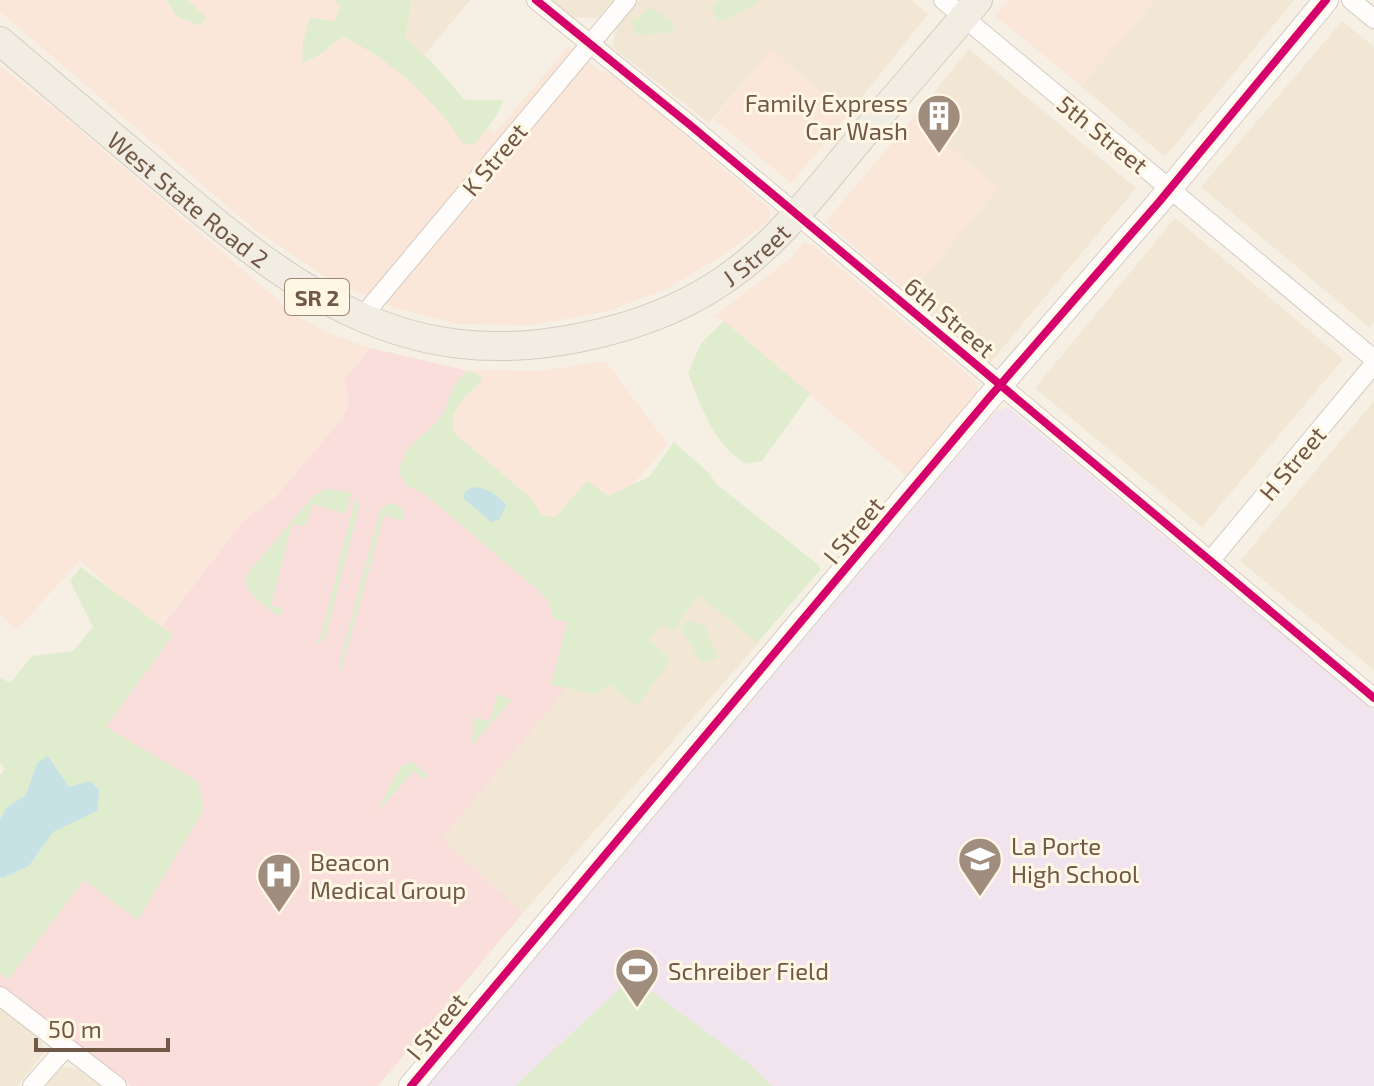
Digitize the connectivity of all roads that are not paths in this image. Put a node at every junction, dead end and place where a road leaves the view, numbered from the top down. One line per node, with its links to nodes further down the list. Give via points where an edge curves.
1 (536, 0): 8 (street, 6th Street)
2 (627, 0): 8 (street, K Street)
3 (1326, 0): 9 (street, I Street)
4 (1351, 0): 6 (street)
5 (961, 6): 9 (street, 5th Street); 10 (main road, J Street / SR 2)
6 (1374, 19)
7 (0, 41): 11 (main road, West State Road 2 / SR 2, via 234,239 316,296)
8 (590, 44): 10 (street, 6th Street); 11 (street, K Street)
9 (1170, 189): 13 (street, 5th Street); 14 (street, I Street)
10 (796, 215): 12 (main road, J Street / SR 2, via 738,270 646,320 550,344); 14 (street, 6th Street)
11 (361, 318): 12 (main road, West State Road 2 / SR 2, via 410,334)
12 (489, 346)
13 (1374, 362): 15 (street, H Street)
14 (1001, 385): 15 (street, 6th Street); 21 (street, I Street)
15 (1210, 561): 16 (street, 6th Street)
16 (1374, 698)
17 (0, 996): 18 (street)
18 (66, 1047): 19 (street); 20 (street)
19 (32, 1086)
20 (117, 1086)
21 (411, 1086)

